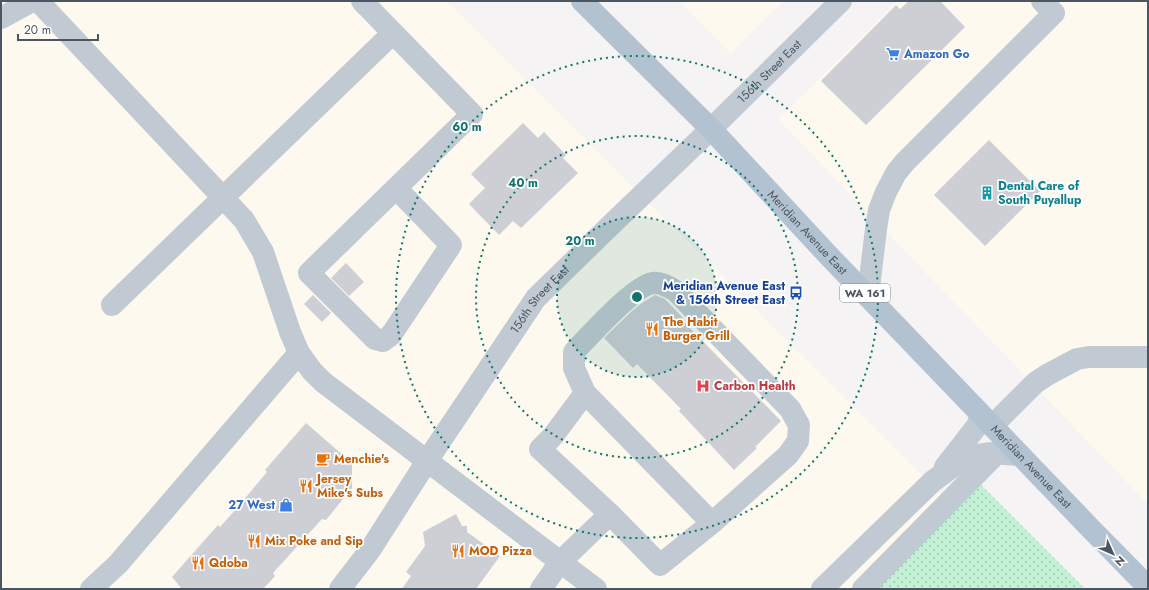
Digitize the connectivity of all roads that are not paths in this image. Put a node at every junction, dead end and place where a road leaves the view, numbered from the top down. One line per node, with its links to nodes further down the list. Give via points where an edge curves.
1 (32, 1): 7 (street)
2 (38, 1): 11 (street)
3 (362, 1): 8 (street)
4 (582, 1): 9 (main road, Meridian Avenue East / WA 161)
5 (841, 1): 9 (street, 156th Street East)
6 (1042, 1): 12 (street, via 1054,13 896,173 879,210)
7 (1, 18)
8 (393, 33): 10 (street, via 472,114); 11 (street)
9 (711, 129): 12 (main road, Meridian Avenue East / WA 161); 20 (street, 156th Street East, via 536,298)
10 (396, 188): 10 (street, via 451,244 392,335 383,341 375,339 309,273)
11 (224, 197): 13 (street); 14 (street, via 244,220 263,252)
12 (868, 296): 17 (main road, Meridian Avenue East / WA 161)
13 (112, 305)
14 (299, 353): 20 (street, via 323,382); 26 (street, via 118,564)
15 (1148, 357): 17 (street, via 1076,359 1034,383)
16 (585, 393): 22 (street, via 553,436 540,448); 23 (street); 23 (street, via 574,368 574,352 614,310 642,287 652,283 664,284 676,290 790,409 799,425 798,441 788,455)
17 (986, 420): 19 (main road, Meridian Avenue East / WA 161); 21 (street, via 977,426)
18 (997, 453): 19 (street); 21 (street, via 977,455 959,462); 31 (street)
19 (1020, 455): 25 (main road, Meridian Avenue East / WA 161)
20 (427, 461): 24 (street); 27 (street, 156th Street East, via 370,550)
21 (933, 482): 30 (street)
22 (610, 514): 23 (street, via 660,565); 24 (street)
23 (712, 523)
24 (560, 562): 28 (street); 29 (street)
25 (1148, 587)
26 (91, 589)
27 (340, 589)
28 (541, 589)
29 (596, 589)
30 (822, 589)
31 (863, 589)

